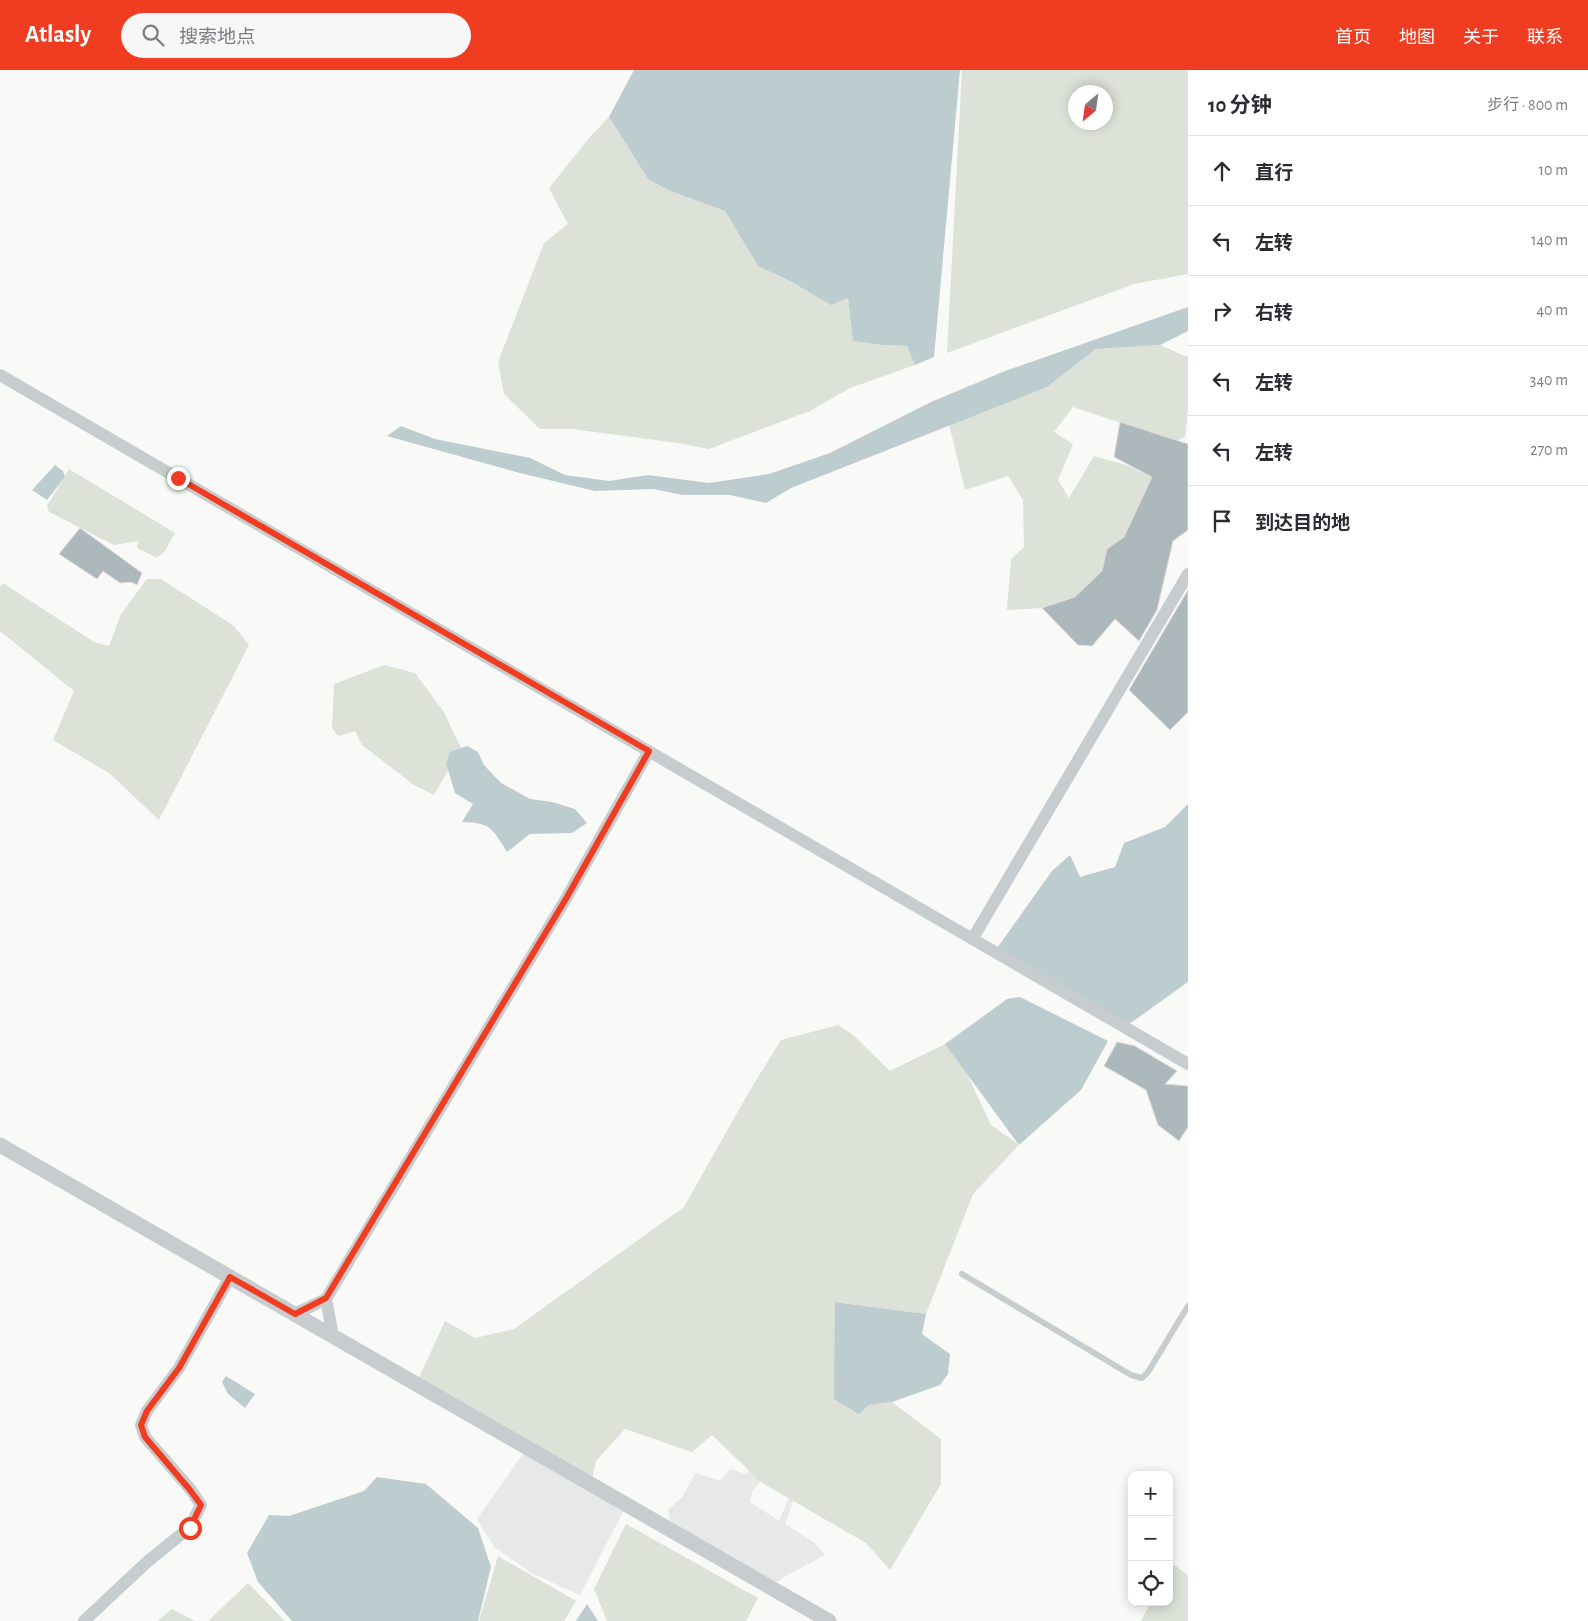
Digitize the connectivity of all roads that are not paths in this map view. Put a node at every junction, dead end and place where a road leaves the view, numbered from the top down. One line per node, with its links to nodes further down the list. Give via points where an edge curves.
1 (0, 375): 3 (street)
2 (1188, 574): 4 (street)
3 (649, 751): 4 (street); 9 (street, via 567,897)
4 (973, 938): 5 (street)
5 (1188, 1064)
6 (0, 1145): 8 (street)
7 (962, 1274): 10 (lane, via 1131,1375 1142,1378)
8 (230, 1277): 11 (street); 13 (street, via 179,1368 147,1411 141,1425 145,1437 201,1505 196,1517 190,1528 147,1562)
9 (326, 1298): 11 (street); 12 (street)
10 (1188, 1306)
11 (295, 1314): 12 (street)
12 (333, 1336): 14 (street)
13 (84, 1621)
14 (829, 1621)

